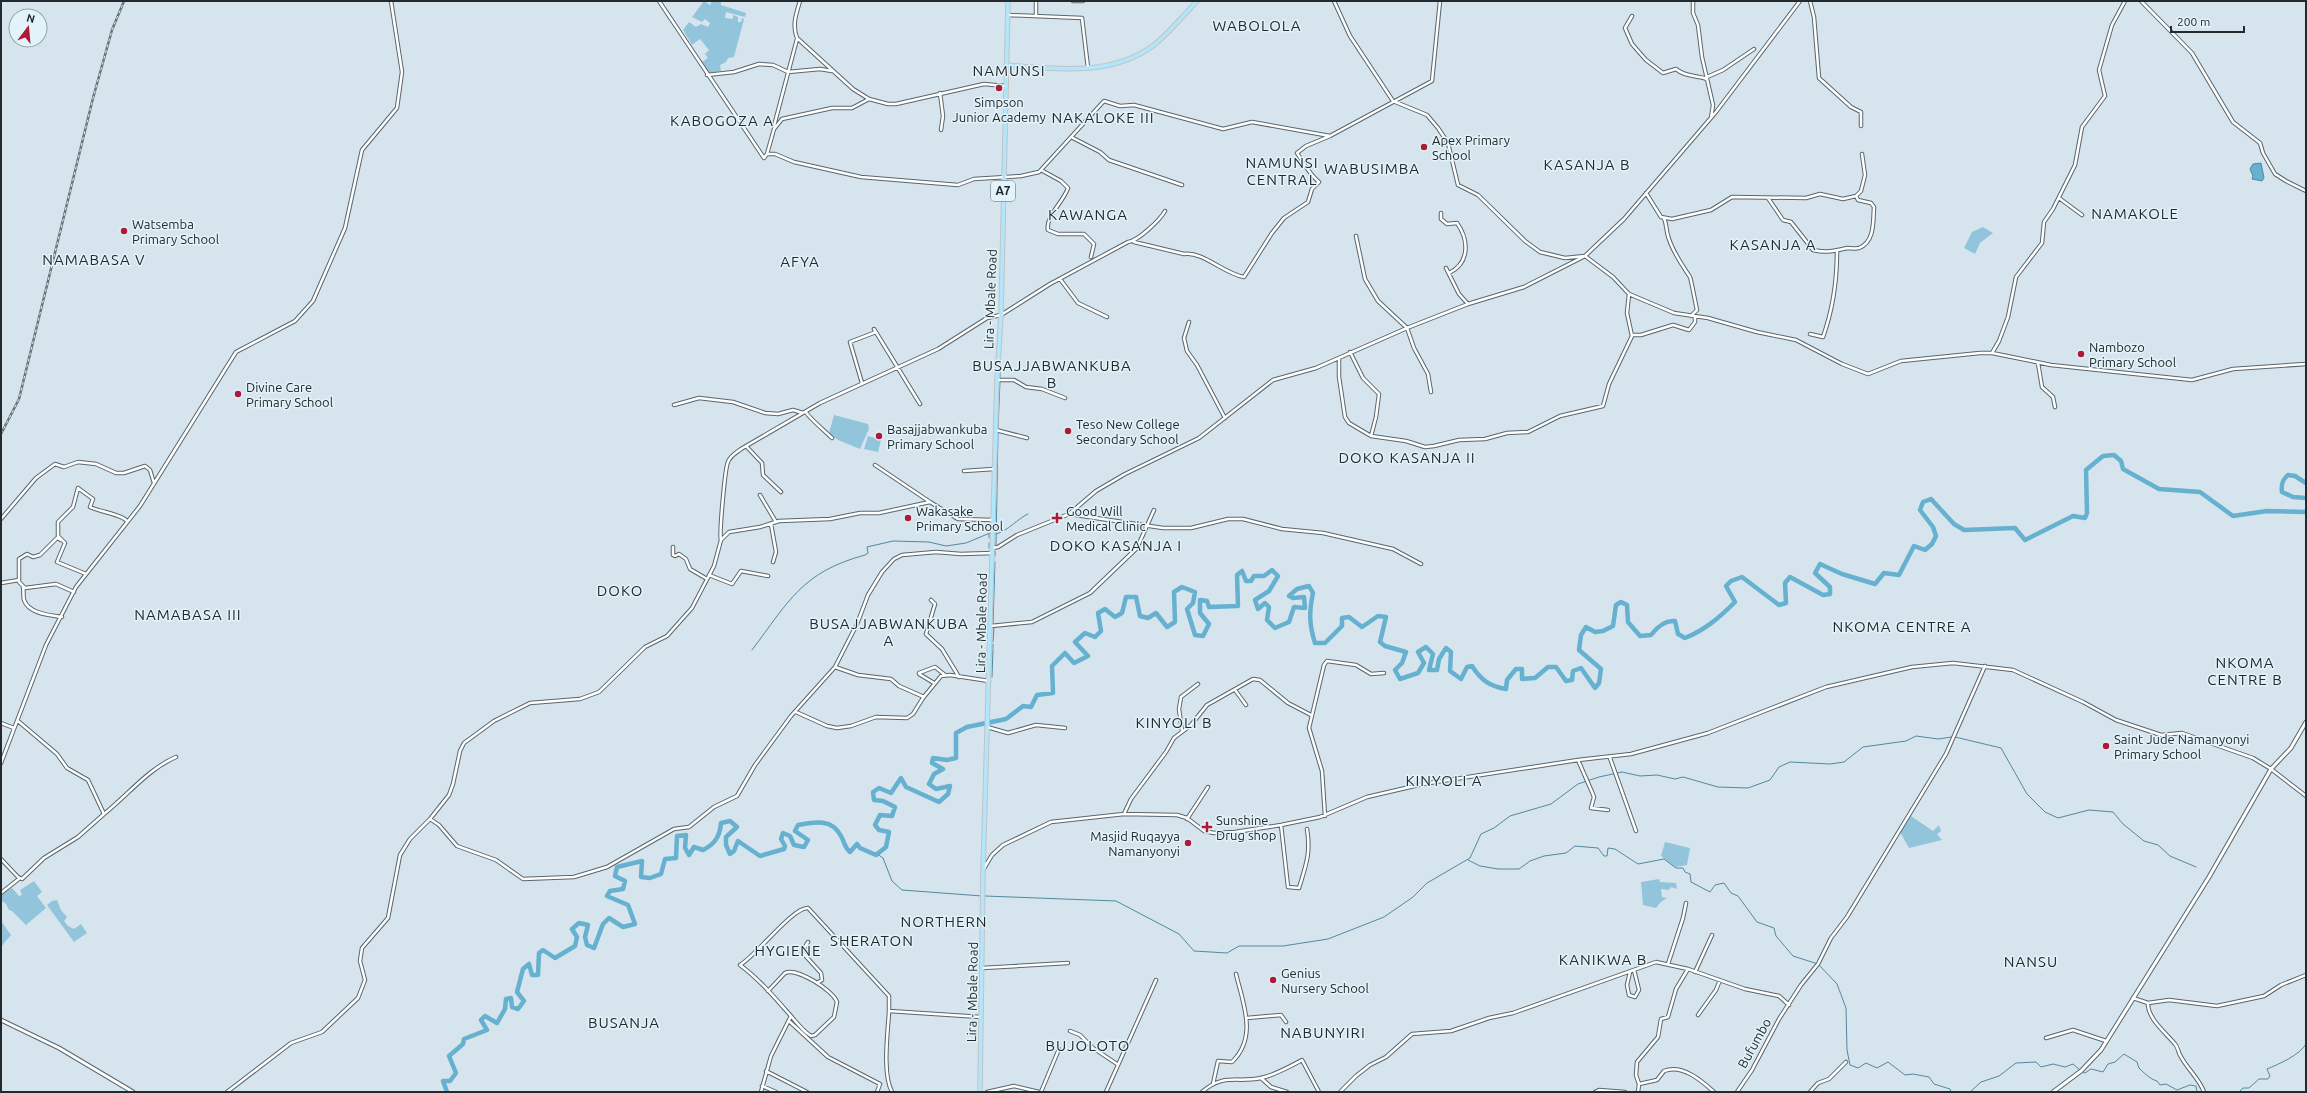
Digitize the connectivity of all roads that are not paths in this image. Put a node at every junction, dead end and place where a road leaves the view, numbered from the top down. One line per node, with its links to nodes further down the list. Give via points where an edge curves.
1 (391, 1): 94 (street, via 402,72 397,108 362,150 346,228 313,301 295,321 236,352)
2 (659, 1): 25 (street)
3 (800, 1): 19 (street, via 794,18)
4 (1008, 1): 16 (main road, Lira - Mbale Road / A7)
5 (1036, 1): 17 (street)
6 (1072, 1): 7 (street)
7 (1083, 1)
8 (1197, 1): 22 (main road, via 1166,35 1142,53 1118,63)
9 (1334, 1): 30 (street, via 1350,36)
10 (1440, 1): 30 (street, via 1432,81)
11 (1693, 1): 26 (street)
12 (1800, 1): 31 (street)
13 (1810, 1): 32 (street, via 1814,17 1819,78 1861,112)
14 (2125, 1): 46 (street, via 2112,25 2099,70 2105,96 2082,127 2076,162)
15 (2141, 1): 42 (street, via 2192,53 2233,122 2260,143 2275,174)
16 (1007, 15): 17 (street); 21 (main road, Lira - Mbale Road / A7)
17 (1036, 16): 22 (street, via 1082,18)
18 (1632, 16): 26 (street, via 1625,28 1632,44 1646,60 1663,72 1676,69 1687,76)
19 (797, 38): 23 (street); 24 (street)
20 (1754, 49): 26 (street)
21 (1006, 65): 22 (main road); 27 (main road, Lira - Mbale Road / A7)
22 (1088, 68)
23 (788, 72): 24 (street, via 820,69); 25 (street, via 759,64 734,72); 33 (street)
24 (834, 72): 29 (street)
25 (707, 75): 37 (street, via 764,158)
26 (1707, 78): 31 (street, via 1713,105)
27 (1005, 86): 28 (street, via 984,84); 40 (main road, Lira - Mbale Road / A7)
28 (940, 93): 29 (street, via 896,104); 34 (street, via 943,116)
29 (868, 99): 33 (street, via 852,108 832,108 782,119)
30 (1394, 102): 35 (street); 54 (street, via 1412,108 1432,120 1448,143 1458,185 1478,195 1525,242 1552,256)
31 (1711, 118): 43 (street)
32 (1861, 126)
33 (774, 129): 37 (street)
34 (941, 130)
35 (1330, 136): 36 (street, via 1252,122 1223,129 1134,105 1120,106 1104,101); 52 (street, via 1306,146 1297,153 1310,175 1319,182 1312,189 1308,202 1284,218 1272,233 1244,277 1228,272 1191,253 1184,254)
36 (1071, 138): 39 (street); 41 (street, via 1100,152 1109,160)
37 (767, 154): 40 (street, via 861,177 958,185 974,179)
38 (1862, 154): 44 (street, via 1865,175 1861,191)
39 (1041, 170): 40 (street); 55 (street, via 1068,188 1055,209 1047,226 1048,230 1058,234 1084,234 1094,244)
40 (1003, 178): 61 (main road, Lira - Mbale Road / A7)
41 (1182, 185)
42 (2306, 191)
43 (1646, 193): 50 (street); 54 (street)
44 (1856, 196): 45 (street, via 1843,199 1820,194 1806,198); 53 (street, via 1858,200 1871,203 1874,207 1872,230 1865,244)
45 (1767, 198): 50 (street, via 1732,197 1711,210 1672,219); 53 (street, via 1783,220 1791,222 1813,250)
46 (2059, 198): 49 (street); 72 (street, via 2044,222 2042,243 2016,277 2008,317)
47 (1166, 210): 52 (street, via 1155,224)
48 (1441, 213): 57 (street, via 1441,219 1447,224 1457,223 1467,250 1459,265)
49 (2082, 215)
50 (1664, 218): 62 (street, via 1669,240 1693,286 1692,293 1697,310)
51 (1356, 236): 66 (street, via 1363,274 1372,292 1385,309)
52 (1134, 242): 58 (street, via 1128,242)
53 (1838, 251): 69 (street, via 1835,291 1828,323 1823,337)
54 (1586, 256): 59 (street, via 1613,277); 60 (street, via 1524,287)
55 (1091, 257)
56 (1446, 268): 57 (street)
57 (1449, 273): 60 (street, via 1459,294)
58 (1060, 279): 61 (street); 63 (street, via 1078,303)
59 (1629, 294): 62 (street, via 1674,313); 70 (street, via 1627,313)
60 (1468, 304): 66 (street)
61 (1001, 315): 76 (street, via 997,314 978,323 938,349); 77 (main road, Lira - Mbale Road / A7)
62 (1691, 316): 64 (street)
63 (1107, 317)
64 (1695, 317): 70 (street, via 1695,322 1689,330 1673,325 1646,334); 72 (street, via 1796,340 1842,364 1868,374 1901,361)
65 (1189, 322): 85 (street, via 1184,338 1187,351)
66 (1407, 328): 71 (street); 79 (street, via 1428,374)
67 (874, 329): 68 (street)
68 (876, 332): 76 (street); 78 (street, via 850,342)
69 (1810, 334)
70 (1632, 335): 87 (street, via 1609,384 1603,406 1560,416 1524,433 1507,433 1485,439 1459,440 1434,446 1424,447 1406,441)
71 (1350, 352): 73 (street); 87 (street, via 1361,376 1379,394)
72 (1992, 353): 74 (street)
73 (1339, 359): 85 (street, via 1273,380); 87 (street, via 1345,417)
74 (2038, 363): 75 (street, via 2192,380 2233,369); 83 (street, via 2042,387 2054,397)
75 (2306, 364)
76 (898, 367): 78 (street); 81 (street)
77 (997, 380): 80 (street, via 1014,380 1026,387 1039,388); 86 (main road, Lira - Mbale Road / A7)
78 (862, 384): 84 (street)
79 (1431, 392)
80 (1065, 398)
81 (920, 404)
82 (674, 405): 84 (street, via 699,398 741,404 765,413 778,414 793,410)
83 (2055, 408)
84 (805, 412): 88 (street); 90 (street)
85 (1225, 418): 99 (street, via 1199,438 1096,491)
86 (996, 430): 89 (street); 92 (main road, Lira - Mbale Road / A7)
87 (1371, 436)
88 (832, 438)
89 (1027, 438)
90 (746, 446): 95 (street, via 762,463 762,472 766,479); 107 (street, via 731,456 726,466)
91 (875, 465): 97 (street)
92 (995, 469): 93 (street); 101 (main road, Lira - Mbale Road / A7)
93 (964, 471)
94 (154, 484): 100 (street, via 150,470 146,466 124,473 96,464 78,462 64,467 55,464 36,478); 102 (street)
95 (781, 492)
96 (760, 495): 103 (street)
97 (930, 502): 101 (street, via 958,519); 103 (street, via 830,519)
98 (1154, 510): 105 (street)
99 (1069, 514): 105 (street); 109 (street, via 1017,535)
100 (1, 519)
101 (994, 520): 109 (main road, Lira - Mbale Road / A7)
102 (127, 521): 106 (street, via 117,515 90,507 93,499 78,488 73,508 58,522 58,536); 113 (street)
103 (776, 522): 104 (street)
104 (770, 524): 107 (street, via 731,531); 111 (street, via 776,552)
105 (1145, 526): 112 (street, via 1191,528 1228,519 1243,519 1282,529 1323,533 1393,549); 123 (street, via 1137,548 1090,593 1032,622)
106 (62, 540): 113 (street, via 65,545 57,562); 117 (street, via 56,538 40,555 33,557 26,554 19,559)
107 (721, 540): 114 (street)
108 (673, 547): 116 (street, via 673,555 679,554 684,557 690,569)
109 (993, 548): 110 (main road, Lira - Mbale Road / A7)
110 (992, 553): 123 (main road, Lira - Mbale Road / A7); 125 (street, via 936,552 899,556 878,578)
111 (773, 562)
112 (1421, 564)
113 (86, 574): 120 (street)
114 (709, 575): 115 (street, via 732,584 740,571); 116 (street)
115 (768, 576)
116 (707, 579): 156 (street, via 692,608 667,636 645,647 595,695 530,703 494,721 464,743 452,789)
117 (19, 580): 118 (street); 119 (street)
118 (1, 582)
119 (23, 587): 120 (street, via 56,584); 122 (street, via 24,601 31,609)
120 (74, 592): 122 (street)
121 (931, 600): 128 (street, via 935,604 926,634 942,649)
122 (62, 617): 137 (street, via 46,645)
123 (991, 626): 129 (main road, Lira - Mbale Road / A7)
124 (1985, 666): 145 (street, via 1953,663 1912,667 1845,683 1814,691 1708,733); 148 (street, via 2007,668 2025,674 2116,720 2161,735 2192,736 2253,758); 182 (street, Bufumbo, via 1946,754 1831,938 1818,964)
125 (835, 667): 133 (street, via 858,676 891,679 899,686); 135 (street)
126 (1384, 673): 136 (street, via 1371,674 1356,665 1327,661)
127 (945, 675): 128 (street); 130 (street); 130 (street, via 934,667 920,672 919,674)
128 (959, 677): 129 (street)
129 (989, 681): 140 (main road, Lira - Mbale Road / A7)
130 (934, 682): 133 (street)
131 (1198, 684): 143 (street, via 1181,697 1179,709)
132 (1234, 690): 134 (street); 136 (street, via 1257,678 1288,703); 143 (street, via 1207,705 1191,725)
133 (924, 697): 135 (street, via 914,714 907,718 876,717 842,728 827,726)
134 (1246, 704)
135 (796, 712): 156 (street, via 755,765 737,796 714,807 689,827 677,828 607,868 576,877 523,879 496,860 457,846 439,825)
136 (1311, 715): 154 (street, via 1309,730 1322,771)
137 (18, 721): 141 (street); 152 (street, via 57,754 67,768 88,780)
138 (2306, 722): 148 (street, via 2291,748)
139 (1, 723): 141 (street)
140 (987, 725): 142 (street, via 1008,734 1036,725); 161 (main road, Lira - Mbale Road / A7)
141 (14, 728): 147 (street)
142 (1065, 728)
143 (1182, 731): 153 (street, via 1174,738 1131,799)
144 (176, 757): 152 (street, via 163,763)
145 (1610, 758): 146 (street); 159 (street)
146 (1578, 760): 151 (street, via 1594,797 1591,808); 154 (street, via 1392,791 1358,800)
147 (1, 763)
148 (2272, 770): 150 (street); 180 (street, via 2209,877)
149 (1208, 787): 155 (street)
150 (2306, 796)
151 (1608, 810)
152 (104, 814): 162 (street, via 78,838 44,858 26,876)
153 (1124, 814): 155 (street, via 1177,815); 161 (street, via 1047,823 1003,845 992,855)
154 (1325, 816): 157 (street)
155 (1187, 819): 157 (street, via 1204,831 1214,833)
156 (430, 820): 203 (street, via 403,849 395,875 388,918 362,948 360,961 365,980 356,1002 322,1032 291,1043)
157 (1281, 825): 158 (street, via 1290,888 1300,888 1310,849)
158 (1307, 829)
159 (1636, 831)
160 (1, 859): 162 (street)
161 (983, 871): 169 (main road, Lira - Mbale Road / A7)
162 (20, 878): 163 (street)
163 (1, 893)
164 (1686, 903): 168 (street)
165 (1712, 936): 173 (street)
166 (808, 942): 178 (street, via 802,952 821,973 822,980)
167 (1068, 963): 169 (street)
168 (1668, 964): 170 (street); 171 (street, via 1654,962)
169 (982, 968): 186 (main road, Lira - Mbale Road / A7)
170 (1688, 969): 173 (street); 200 (street, via 1676,989 1668,1017 1661,1019 1658,1037 1637,1060 1636,1076)
171 (1634, 970): 172 (street); 172 (street, via 1639,990 1635,997 1629,994 1627,985)
172 (1630, 971): 216 (street, via 1513,1013 1451,1031 1412,1034 1386,1057 1365,1069)
173 (1695, 972): 177 (street)
174 (1236, 974): 187 (street)
175 (2306, 975): 181 (street, via 2281,985 2264,996 2217,1006 2169,1000)
176 (1156, 980): 196 (street)
177 (1720, 980): 182 (street, via 1745,989 1779,996); 184 (street)
178 (817, 983): 179 (street, via 787,971); 185 (street, via 836,998 838,1006 834,1017 812,1036)
179 (768, 991): 183 (street, via 740,965 756,953 793,914 808,908 889,996); 185 (street)
180 (2132, 998): 181 (street); 193 (street)
181 (2148, 1003): 224 (street, via 2147,1009 2176,1046 2191,1072 2201,1083)
182 (1789, 1005): 221 (street, Bufumbo)
183 (889, 1011): 186 (street); 208 (street, via 887,1072)
184 (1698, 1015)
185 (791, 1016): 189 (street)
186 (981, 1018): 209 (main road, Lira - Mbale Road / A7)
187 (1247, 1018): 190 (street, via 1281,1015); 199 (street, via 1243,1050 1232,1062 1218,1061)
188 (1, 1020): 202 (street, via 58,1048)
189 (788, 1021): 197 (street); 207 (street, via 828,1057 880,1084)
190 (1286, 1022)
191 (1070, 1030): 196 (street)
192 (2046, 1038): 193 (street, via 2073,1030)
193 (2106, 1041): 223 (street, via 2081,1071)
194 (1059, 1049): 211 (street)
195 (1846, 1062): 222 (street, via 1829,1079 1818,1083)
196 (1117, 1064): 212 (street)
197 (766, 1071): 201 (street); 206 (street)
198 (1261, 1078): 199 (street, via 1233,1078); 214 (street, via 1271,1087); 215 (street, via 1302,1060)
199 (1213, 1084): 213 (street)
200 (1639, 1084): 219 (street); 220 (street, via 1657,1080 1664,1071 1674,1069 1682,1070 1696,1078)
201 (762, 1086): 204 (street); 205 (street)
202 (133, 1092)
203 (228, 1092)
204 (761, 1092)
205 (776, 1092)
206 (807, 1092)
207 (877, 1092)
208 (892, 1092)
209 (980, 1092)
210 (987, 1092): 211 (street, via 1014,1086)
211 (1040, 1092)
212 (1106, 1092)
213 (1202, 1092)
214 (1286, 1092)
215 (1319, 1092)
216 (1340, 1092)
217 (1595, 1092): 218 (street)
218 (1625, 1092)
219 (1638, 1092)
220 (1714, 1092)
221 (1737, 1092)
222 (1810, 1092)
223 (2053, 1092)
224 (2204, 1092)

